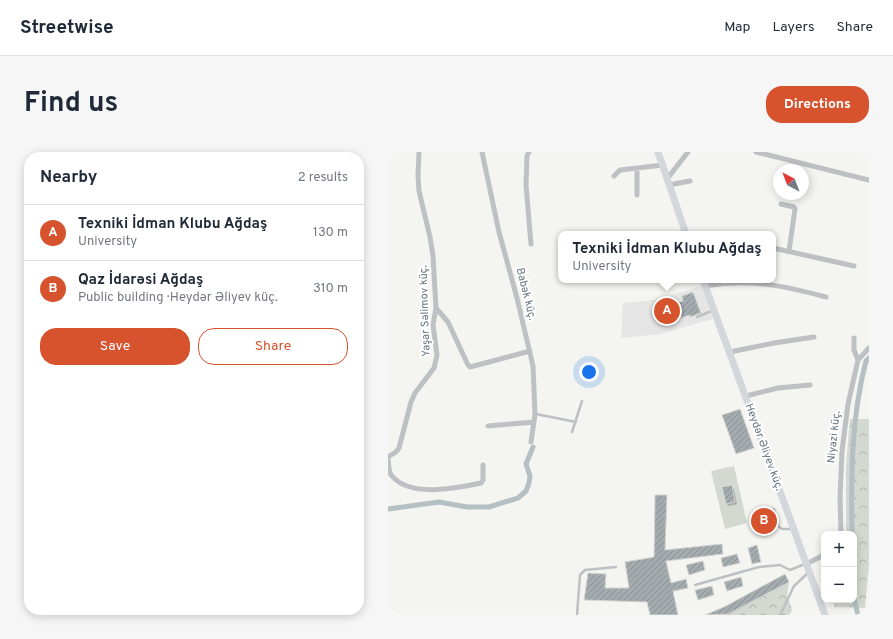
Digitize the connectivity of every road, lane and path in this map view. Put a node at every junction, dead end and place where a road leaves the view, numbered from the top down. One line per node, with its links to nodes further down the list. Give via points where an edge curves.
1 (419, 152): 22 (street, Yaşar Səlimov küç., via 419,191 433,256)
2 (482, 152): 28 (street, Babək küç.)
3 (529, 152): 16 (street, via 526,185)
4 (658, 152): 7 (main road)
5 (688, 152): 12 (street)
6 (756, 152): 10 (street)
7 (662, 165): 8 (street); 12 (main road)
8 (637, 168): 9 (street, via 620,170); 13 (street)
9 (614, 176)
10 (869, 180)
11 (690, 181): 12 (street)
12 (668, 182): 15 (main road)
13 (637, 195)
14 (781, 204): 18 (street, via 795,209)
15 (686, 231)
16 (531, 244)
17 (776, 249): 18 (street)
18 (789, 251): 19 (street)
19 (854, 266)
20 (704, 283): 21 (street, via 761,283); 23 (main road, Heydər Əliyev küç.)
21 (826, 297)
22 (436, 308): 28 (street, via 448,322 470,368); 40 (street, Yaşar Səlimov küç., via 433,325 436,364 415,393 399,448)
23 (714, 310): 24 (lane); 29 (main road, Heydər Əliyev küç.)
24 (698, 317)
25 (814, 337): 29 (street)
26 (854, 338): 30 (street, via 854,350)
27 (869, 348): 30 (street, Niyazi küç.)
28 (530, 351): 34 (street, Babək küç.)
29 (730, 352): 32 (main road, Heydər Əliyev küç.)
30 (858, 360): 44 (street, Niyazi küç., via 848,404 842,451)
31 (810, 385): 32 (street, via 778,388)
32 (746, 396): 43 (main road, Heydər Əliyev küç.)
33 (582, 400): 36 (lane)
34 (535, 414): 35 (street, Babək küç.); 36 (lane)
35 (534, 422): 37 (street); 39 (street, Babək küç.)
36 (576, 422): 38 (lane)
37 (488, 426)
38 (572, 432)
39 (530, 442)
40 (388, 458): 41 (street, via 391,476 405,485 426,490 481,483 484,480)
41 (483, 465)
42 (774, 509): 43 (lane, via 779,528)
43 (794, 529): 46 (main road, Heydər Əliyev küç.)
44 (841, 531)
45 (821, 556): 46 (street)
46 (806, 564): 48 (main road, Heydər Əliyev küç.); 49 (lane, via 790,570 780,565 759,567)
47 (616, 568): 51 (lane, via 582,572)
48 (809, 572): 52 (lane, via 794,586); 53 (main road, Heydər Əliyev küç.)
49 (695, 585)
50 (869, 608): 54 (street)
51 (577, 615)
52 (780, 615)
53 (825, 615)
54 (868, 615)

